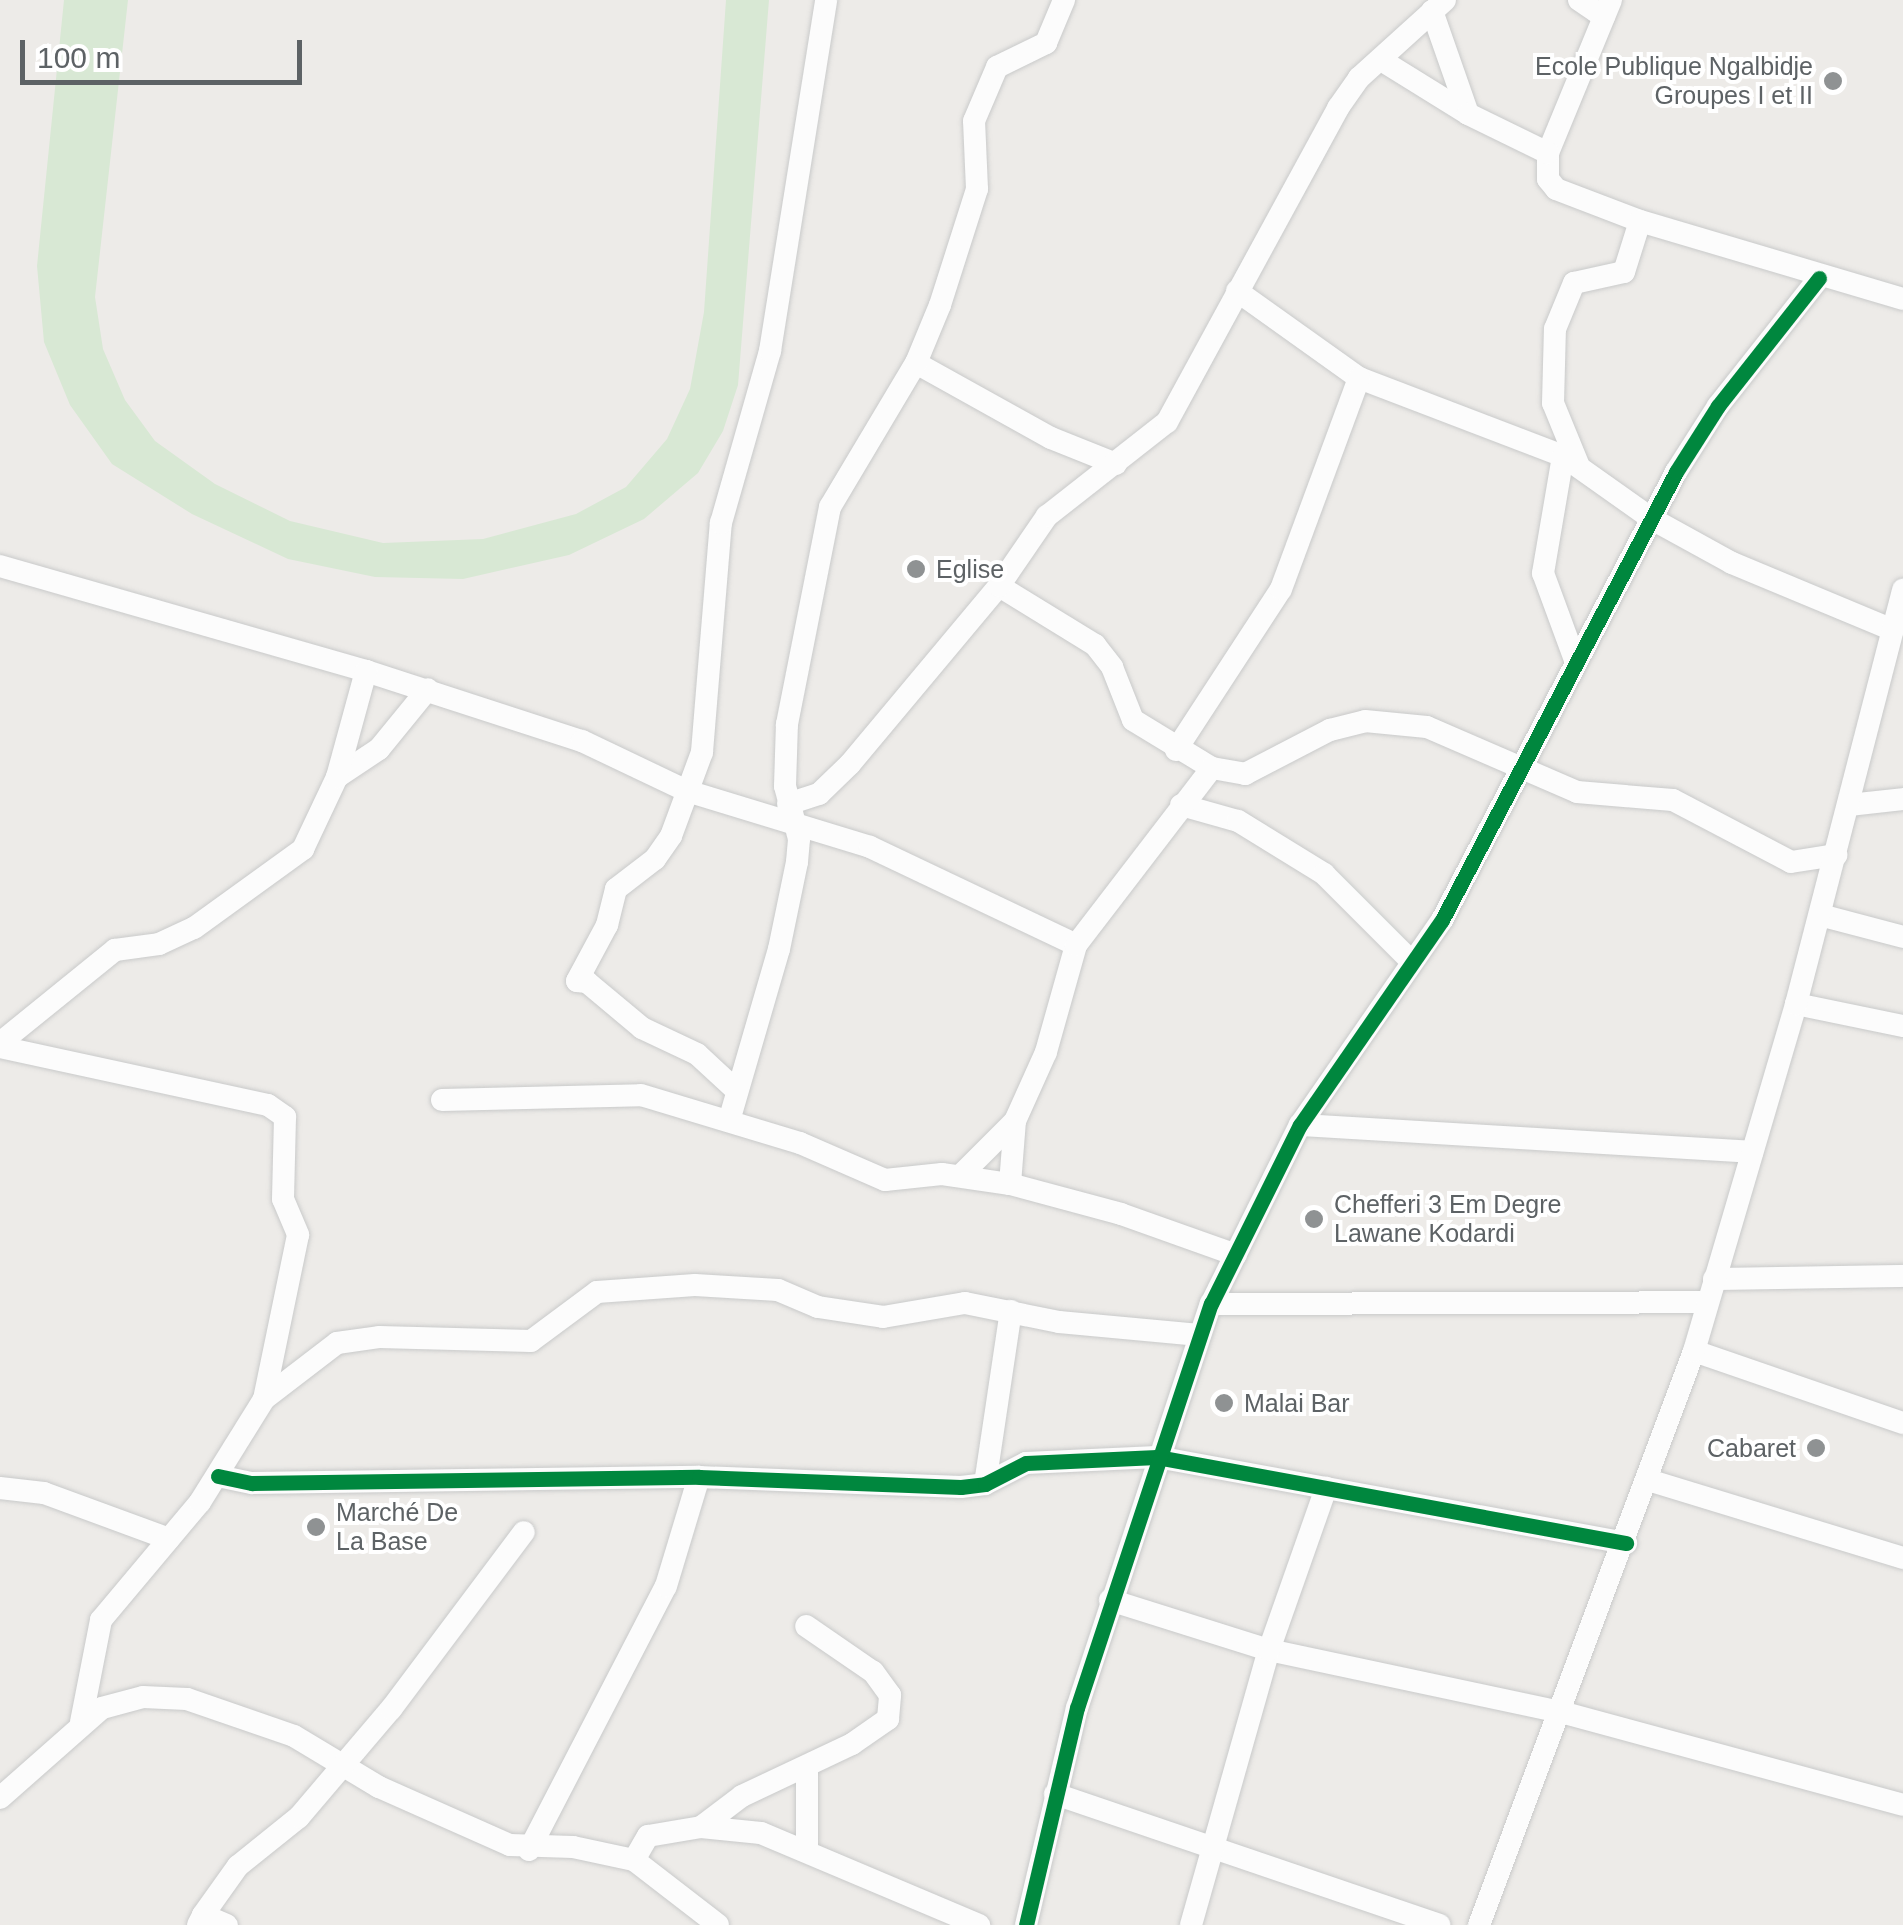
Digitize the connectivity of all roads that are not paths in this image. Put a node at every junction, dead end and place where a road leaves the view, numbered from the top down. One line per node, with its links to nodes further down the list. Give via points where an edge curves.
1 (826, 0): 29 (street, via 770,351 720,524 709,716)
2 (1064, 0): 13 (street, via 1046,43 997,67 974,121 978,189)
3 (1580, 0): 5 (street)
4 (1438, 6): 6 (street); 7 (street)
5 (1608, 8): 8 (street)
6 (1381, 60): 7 (street); 11 (street, via 1329,122)
7 (1468, 114): 8 (street)
8 (1548, 153): 9 (street, via 1548,179 1556,189)
9 (1640, 221): 10 (street); 15 (street, via 1624,272 1574,283 1555,328 1553,403)
10 (1819, 278): 12 (street); 17 (street, via 1701,431)
11 (1237, 291): 14 (street); 16 (street, via 1167,422)
12 (1903, 299)
13 (916, 363): 16 (street, via 1051,438); 33 (street, via 830,507 787,724)
14 (1359, 378): 15 (street); 25 (street, via 1282,589)
15 (1570, 460): 17 (street); 22 (street, via 1542,573)
16 (1116, 464): 19 (street, via 1048,516)
17 (1652, 519): 21 (street, via 1794,593); 22 (street)
18 (0, 566): 23 (street)
19 (999, 586): 25 (street, via 1095,645 1112,667 1132,720); 33 (street, via 830,786)
20 (1903, 590): 21 (street)
21 (1893, 630): 31 (street)
22 (1575, 660): 26 (street)
23 (366, 671): 24 (street); 28 (street)
24 (428, 689): 28 (street, via 379,749); 29 (street, via 582,741)
25 (1176, 750): 27 (street)
26 (1521, 764): 27 (street, via 1427,727 1365,721 1330,730 1244,774); 34 (street, via 1578,792 1673,800 1790,862); 38 (street, via 1442,920)
27 (1212, 768): 32 (street)
28 (337, 778): 41 (street, via 296,855 194,928 159,944 115,950)
29 (688, 791): 33 (street); 42 (street, via 655,860 616,888 607,925 577,981 587,982 642,1028 697,1054)
30 (1903, 800): 31 (street)
31 (1849, 804): 34 (street)
32 (1180, 806): 37 (street); 38 (street, via 1238,821 1324,874)
33 (792, 814): 37 (street, via 932,872); 42 (street, via 796,862)
34 (1836, 855): 35 (street)
35 (1820, 915): 36 (street); 39 (street)
36 (1903, 937)
37 (1076, 944): 45 (street, via 1046,1052)
38 (1412, 962): 46 (street)
39 (1796, 1004): 40 (street); 47 (street)
40 (1903, 1026)
41 (0, 1045): 58 (street, via 268,1106 286,1117 283,1199 298,1234)
42 (738, 1091): 44 (street)
43 (442, 1100): 44 (street, via 620,1093)
44 (729, 1121): 48 (street, via 800,1142 886,1180)
45 (1014, 1122): 48 (street); 49 (street)
46 (1300, 1125): 47 (street); 50 (street)
47 (1752, 1152): 52 (street)
48 (961, 1175): 49 (street)
49 (1010, 1184): 50 (street)
50 (1236, 1255): 54 (street)
51 (1903, 1276): 52 (street)
52 (1714, 1279): 53 (street)
53 (1706, 1302): 54 (street); 57 (street)
54 (1212, 1304): 56 (street)
55 (1011, 1311): 56 (street); 58 (street, via 965,1302 883,1317 818,1306 778,1290 619,1286 581,1300 531,1341 336,1342); 64 (street)
56 (1199, 1334): 60 (street)
57 (1694, 1351): 59 (street); 63 (street)
58 (264, 1399): 61 (street)
59 (1903, 1423)
60 (1157, 1456): 64 (street, via 1026,1463); 66 (street); 71 (street)
61 (218, 1476): 62 (street, via 252,1483); 68 (street)
62 (699, 1478): 64 (street); 83 (street, via 666,1586)
63 (1648, 1480): 69 (street); 70 (street)
64 (985, 1484)
65 (0, 1488): 68 (street, via 44,1493)
66 (1326, 1488): 69 (street); 73 (street)
67 (524, 1532): 76 (street, via 392,1709)
68 (169, 1539): 75 (street, via 100,1620)
69 (1626, 1544): 74 (street)
70 (1903, 1558)
71 (1110, 1600): 73 (street); 78 (street)
72 (806, 1626): 77 (street, via 873,1672 892,1710 884,1724)
73 (1269, 1650): 74 (street); 82 (street)
74 (1561, 1712): 80 (street); 93 (street)
75 (81, 1722): 76 (street, via 102,1708 143,1697 187,1699 294,1736); 79 (street)
76 (338, 1765): 83 (street); 86 (street, via 299,1817 238,1866)
77 (807, 1767): 81 (street, via 742,1796); 84 (street)
78 (1055, 1794): 82 (street); 90 (street)
79 (0, 1798)
80 (1903, 1805)
81 (700, 1827): 84 (street, via 761,1833); 85 (street, via 648,1836)
82 (1212, 1843): 91 (street); 92 (street)
83 (529, 1850): 85 (street, via 573,1847)
84 (807, 1850): 89 (street)
85 (634, 1860): 88 (street)
86 (201, 1920): 87 (street)
87 (227, 1925)
88 (718, 1925)
89 (979, 1925)
90 (1026, 1925)
91 (1191, 1925)
92 (1439, 1925)
93 (1479, 1925)

